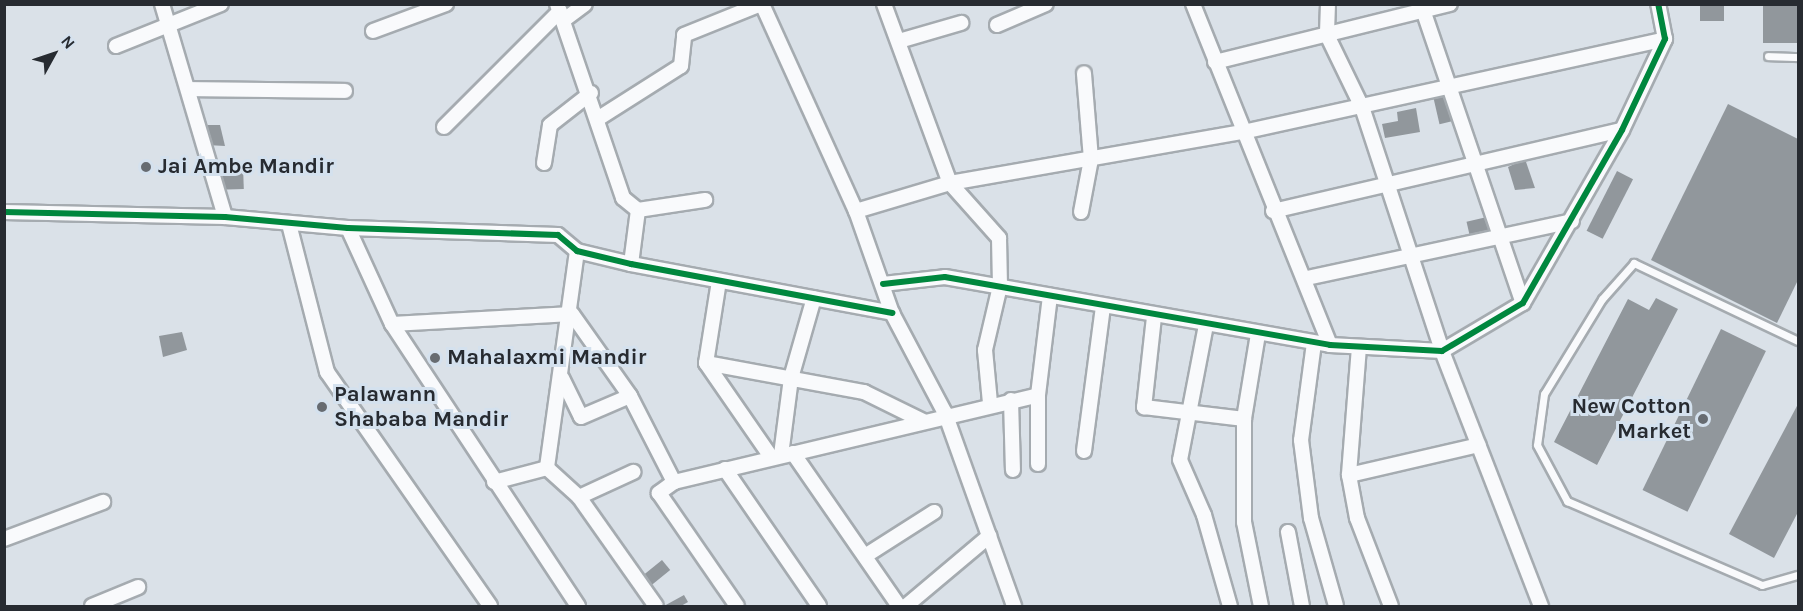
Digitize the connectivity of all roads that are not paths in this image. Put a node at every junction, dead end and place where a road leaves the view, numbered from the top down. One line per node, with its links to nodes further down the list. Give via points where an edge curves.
1 (162, 4): 15 (street)
2 (221, 4): 15 (street)
3 (446, 4): 17 (street)
4 (585, 4): 13 (street)
5 (761, 4): 31 (street, via 684,35 681,66); 42 (street)
6 (884, 4): 20 (street)
7 (1046, 4): 16 (street)
8 (1192, 4): 24 (street)
9 (1328, 4): 18 (street)
10 (1450, 4): 12 (street)
11 (1658, 4): 19 (street)
12 (1422, 8): 18 (street); 26 (street)
13 (560, 12): 29 (street); 32 (street)
14 (961, 23): 20 (street)
15 (170, 25): 21 (street); 27 (street)
16 (997, 25)
17 (373, 31)
18 (1327, 35): 24 (street); 30 (street)
19 (1665, 39): 26 (street); 33 (street)
20 (899, 41): 39 (street)
21 (116, 46)
22 (1768, 56): 23 (lane)
23 (1798, 57)
24 (1215, 62): 34 (street)
25 (1084, 73): 35 (street)
26 (1454, 87): 30 (street); 36 (street)
27 (190, 89): 28 (street); 46 (street)
28 (345, 91)
29 (591, 93): 31 (street); 37 (street, via 550,125)
30 (1362, 107): 34 (street); 38 (street)
31 (599, 118): 41 (street, via 623,198)
32 (444, 127)
33 (1622, 130): 36 (street); 47 (street)
34 (1243, 132): 35 (street); 43 (street)
35 (1091, 159): 39 (street); 45 (street)
36 (1478, 163): 38 (street); 50 (street)
37 (544, 164)
38 (1387, 182): 43 (street); 52 (street)
39 (950, 183): 42 (street); 57 (street, via 999,238)
40 (705, 200): 41 (street)
41 (638, 210): 53 (street)
42 (856, 211): 56 (street)
43 (1273, 211): 54 (street)
44 (4, 212): 46 (street)
45 (1081, 212)
46 (225, 217): 48 (street)
47 (1572, 221): 50 (street); 60 (street)
48 (289, 224): 49 (street); 106 (street, via 327,372)
49 (348, 228): 51 (street, via 558,235); 65 (street)
50 (1503, 237): 52 (street); 60 (street)
51 (577, 251): 53 (street); 63 (street)
52 (1413, 257): 54 (street); 72 (street)
53 (632, 264): 55 (street)
54 (1307, 278): 70 (street)
55 (719, 281): 59 (street); 73 (street)
56 (883, 284): 57 (street, via 945,277); 62 (street)
57 (1000, 286): 58 (street); 79 (street, via 985,350)
58 (1050, 296): 61 (street); 76 (street)
59 (814, 298): 62 (street); 75 (street)
60 (1522, 303): 72 (street)
61 (1103, 307): 64 (street); 85 (street)
62 (892, 313): 80 (street)
63 (572, 314): 65 (street); 74 (street); 77 (street)
64 (1154, 317): 66 (street); 81 (street, via 1144,407)
65 (392, 324): 93 (street)
66 (1206, 325): 67 (street); 81 (street)
67 (1258, 333): 69 (street); 82 (street)
68 (1798, 341): 102 (lane, via 1634,263 1602,299 1544,394 1537,445 1567,501 1762,585)
69 (1314, 343): 70 (street); 104 (street, via 1301,440 1311,518)
70 (1330, 345): 71 (street)
71 (1359, 346): 72 (street); 92 (street)
72 (1442, 351): 84 (street)
73 (706, 363): 75 (street); 86 (street)
74 (562, 378): 77 (street, via 581,417); 88 (street)
75 (791, 378): 83 (street, via 864,392); 86 (street)
76 (1038, 395): 78 (street); 87 (street)
77 (630, 396): 94 (street)
78 (1011, 400): 79 (street); 90 (street)
79 (990, 403): 80 (street)
80 (945, 413): 83 (street); 99 (street)
81 (1191, 415): 82 (street); 114 (street, via 1180,460 1204,515)
82 (1244, 419): 115 (street, via 1244,522)
83 (923, 421): 86 (street)
84 (1479, 445): 92 (street); 118 (street)
85 (1084, 451)
86 (782, 455): 89 (street); 101 (street)
87 (1038, 464)
88 (547, 468): 93 (street); 95 (street)
89 (725, 469): 94 (street); 110 (street)
90 (1013, 470)
91 (633, 472): 95 (street)
92 (1349, 475): 117 (street, via 1357,518)
93 (494, 482): 107 (street)
94 (674, 482): 109 (street, via 659,493)
95 (579, 497): 108 (street)
96 (103, 502): 100 (street)
97 (934, 512): 101 (street)
98 (1288, 532): 116 (street)
99 (989, 536): 112 (street); 113 (street)
100 (4, 539)
101 (865, 556): 111 (street)
102 (1798, 575)
103 (138, 588): 105 (street)
104 (1337, 604)
105 (92, 606)
106 (490, 606)
107 (578, 606)
108 (656, 606)
109 (737, 606)
110 (819, 606)
111 (899, 606)
112 (906, 606)
113 (1014, 606)
114 (1230, 606)
115 (1261, 606)
116 (1302, 606)
117 (1391, 606)
118 (1541, 606)

